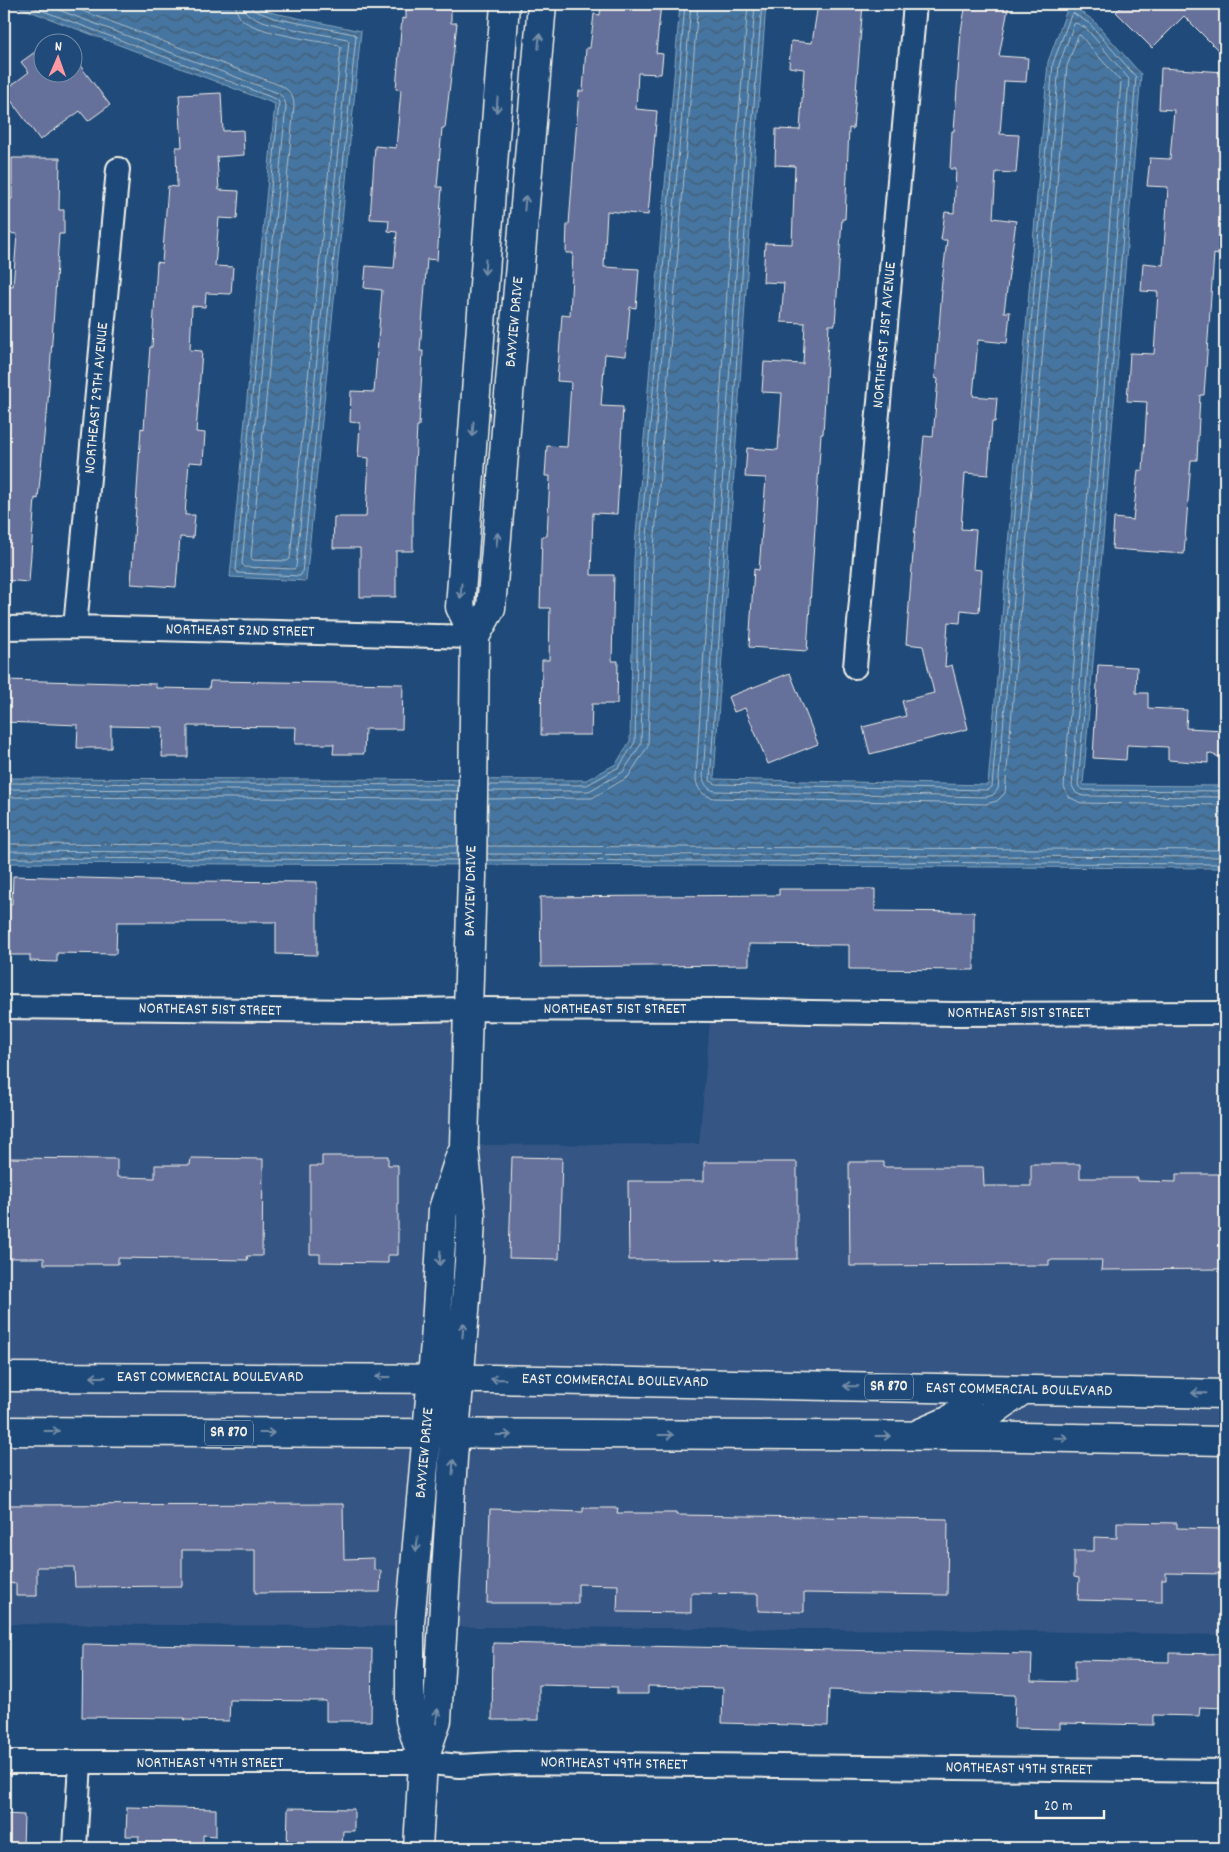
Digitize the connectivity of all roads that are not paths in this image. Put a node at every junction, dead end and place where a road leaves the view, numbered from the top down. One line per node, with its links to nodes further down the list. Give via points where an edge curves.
1 (505, 4): 4 (street, BAYVIEW DRIVE)
2 (542, 4): 5 (street, BAYVIEW DRIVE, one-way to 2)
3 (915, 4): 16 (street, NORTHEAST 31ST AVENUE)
4 (500, 74): 5 (street); 7 (street, BAYVIEW DRIVE, one-way to 7)
5 (536, 76): 8 (street, BAYVIEW DRIVE, one-way to 5)
6 (118, 169): 13 (street, NORTHEAST 29TH AVENUE)
7 (488, 230): 8 (street); 9 (street, BAYVIEW DRIVE, one-way to 9)
8 (522, 232): 10 (street, BAYVIEW DRIVE)
9 (482, 313): 10 (street); 11 (street, BAYVIEW DRIVE, one-way to 11)
10 (515, 316): 12 (street, BAYVIEW DRIVE)
11 (470, 474): 12 (street); 15 (street, BAYVIEW DRIVE, one-way to 15, via 460,607)
12 (502, 476): 15 (street, BAYVIEW DRIVE, one-way to 12, via 491,608)
13 (75, 627): 14 (street, NORTHEAST 52ND STREET); 15 (street, NORTHEAST 52ND STREET)
14 (4, 628)
15 (475, 637): 18 (street, BAYVIEW DRIVE)
16 (855, 666)
17 (4, 1007): 18 (street, NORTHEAST 51ST STREET, via 362,1012)
18 (468, 1009): 19 (street, NORTHEAST 51ST STREET); 20 (street, BAYVIEW DRIVE)
19 (1225, 1013)
20 (464, 1145): 22 (street, BAYVIEW DRIVE, one-way to 22, via 443,1210); 23 (street, BAYVIEW DRIVE, one-way to 20, via 471,1216)
21 (4, 1377): 22 (street, EAST COMMERCIAL BOULEVARD / SR 870, one-way to 21)
22 (432, 1378): 23 (street, EAST COMMERCIAL BOULEVARD / SR 870); 28 (street, BAYVIEW DRIVE)
23 (460, 1378): 24 (street, EAST COMMERCIAL BOULEVARD / SR 870, one-way to 23); 29 (street, BAYVIEW DRIVE)
24 (972, 1388): 25 (street, EAST COMMERCIAL BOULEVARD / SR 870); 30 (street, via 964,1407 950,1420)
25 (1022, 1390): 26 (street, EAST COMMERCIAL BOULEVARD / SR 870, one-way to 25); 31 (street, via 983,1420)
26 (1225, 1394)
27 (4, 1431): 28 (street, SR 870, one-way to 28)
28 (426, 1434): 29 (street, SR 870); 34 (street, BAYVIEW DRIVE, one-way to 34, via 410,1623 410,1720)
29 (455, 1434): 30 (street, SR 870, one-way to 30); 34 (street, BAYVIEW DRIVE, one-way to 29, via 437,1720)
30 (911, 1436): 31 (street, SR 870)
31 (976, 1436): 32 (street, SR 870, one-way to 32)
32 (1225, 1441)
33 (4, 1762): 35 (street, NORTHEAST 49TH STREET)
34 (423, 1762): 35 (street, NORTHEAST 49TH STREET); 36 (street, NORTHEAST 49TH STREET, via 459,1766 515,1763); 38 (street, BAYVIEW DRIVE)
35 (80, 1763): 37 (street)
36 (1225, 1771)
37 (74, 1848)
38 (418, 1848)

